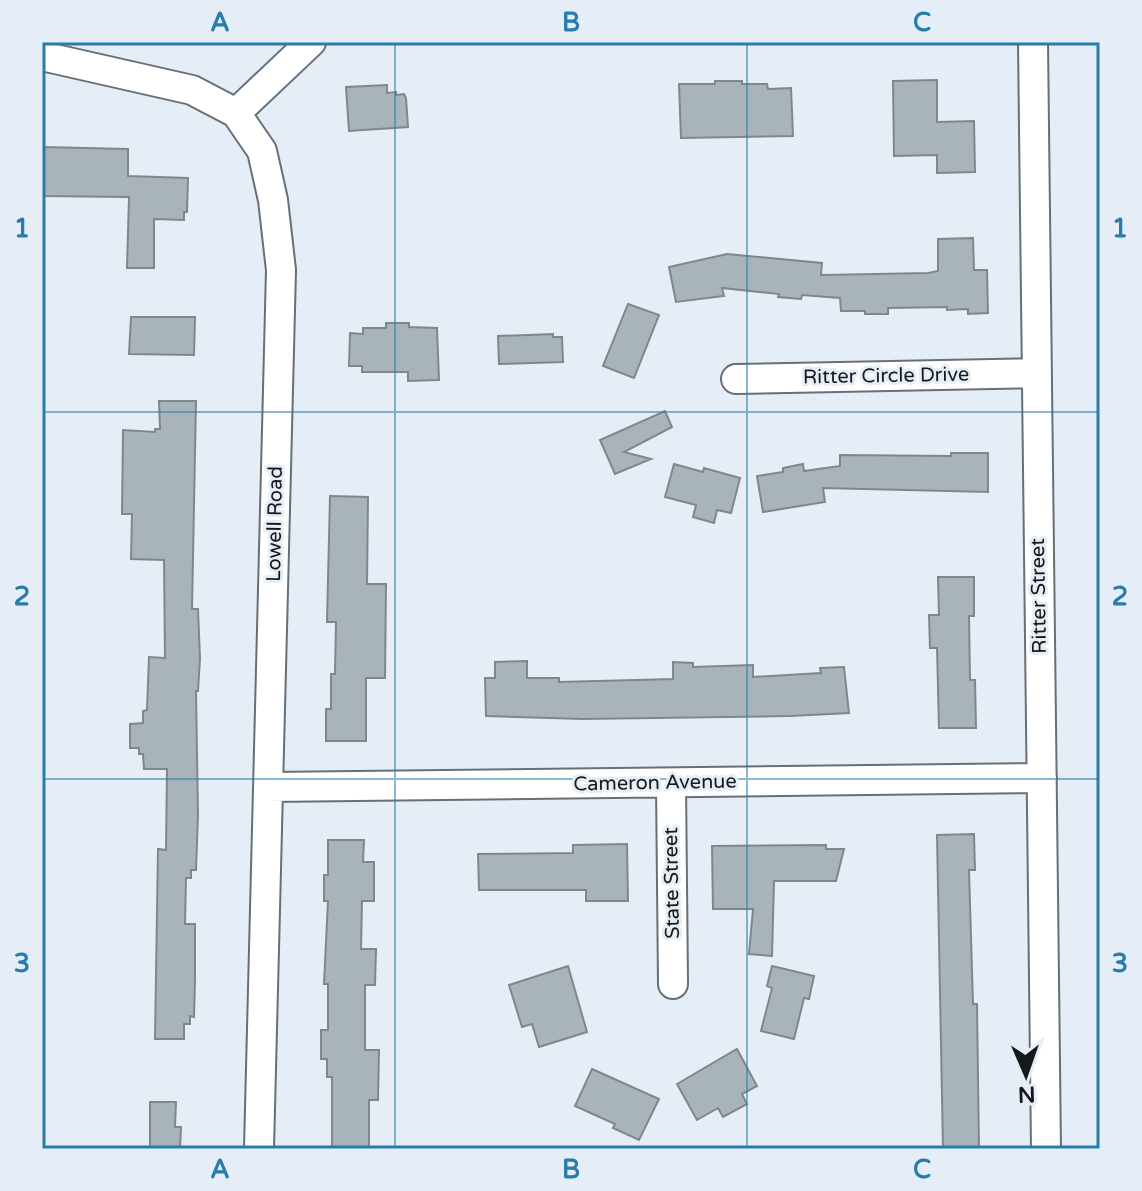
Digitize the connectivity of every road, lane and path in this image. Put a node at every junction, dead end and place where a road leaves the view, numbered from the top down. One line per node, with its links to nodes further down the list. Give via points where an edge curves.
1 (311, 42): 4 (street)
2 (1033, 42): 5 (street, Ritter Street)
3 (42, 56): 4 (street, Lowell Road, via 192,90)
4 (236, 113): 9 (street, Lowell Road, via 262,151 281,270)
5 (1037, 373): 6 (street, Ritter Circle Drive); 7 (street, Ritter Street)
6 (736, 379)
7 (1042, 778): 8 (street, Cameron Avenue); 12 (street, Ritter Street)
8 (671, 783): 9 (street, Cameron Avenue); 10 (street, State Street)
9 (269, 787): 11 (street, Lowell Road)
10 (673, 984)
11 (259, 1149)
12 (1046, 1149)

